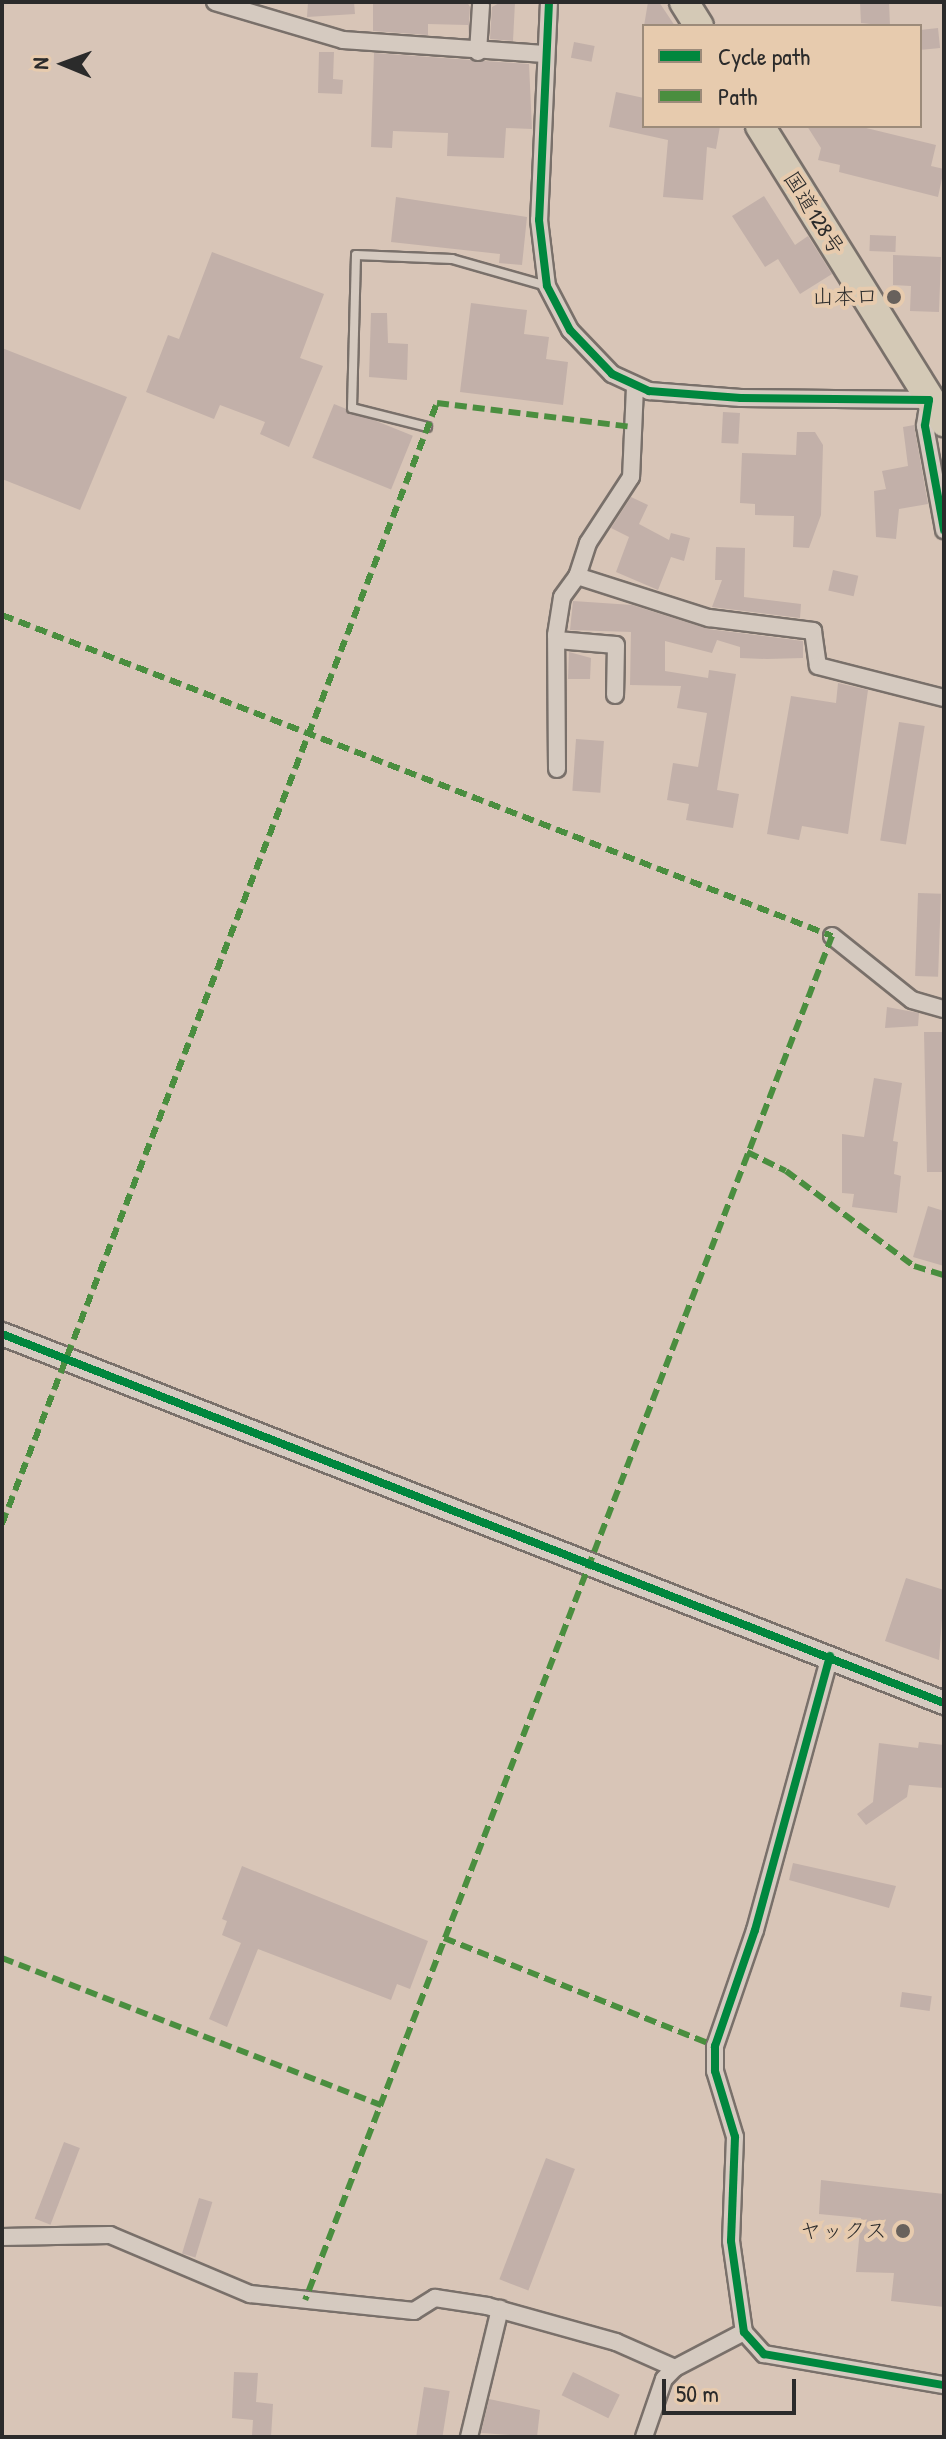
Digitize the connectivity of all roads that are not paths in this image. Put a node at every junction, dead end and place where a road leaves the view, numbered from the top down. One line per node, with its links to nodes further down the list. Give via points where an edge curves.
1 (215, 2): 6 (street, via 309,34)
2 (549, 2): 7 (street)
3 (684, 2): 5 (highway)
4 (481, 5): 6 (street)
5 (698, 24)
6 (478, 52): 7 (street)
7 (545, 54): 9 (street, via 539,220)
8 (761, 128): 11 (highway, 国道128号)
9 (547, 286): 10 (street, via 559,314 597,362); 12 (lane, via 452,259 356,255 352,408)
10 (635, 387): 11 (street); 14 (street, via 631,477 588,543)
11 (937, 411): 13 (street, via 925,426)
12 (427, 427)
13 (944, 530)
14 (577, 576): 15 (street, via 562,597); 17 (street, via 709,618 813,631 818,666)
15 (557, 640): 16 (street, via 616,645); 18 (street)
16 (615, 695)
17 (944, 698)
18 (557, 769)
19 (832, 936): 20 (street, via 912,1000)
20 (944, 1009)
21 (2, 1334): 22 (street)
22 (830, 1656): 23 (street); 26 (street, via 755,1930 715,2046 715,2071 735,2137 731,2241)
23 (944, 1703)
24 (2, 2237): 25 (street, via 110,2235 250,2294 414,2311 435,2298)
25 (500, 2309): 27 (street, via 616,2342); 29 (street)
26 (744, 2332): 27 (street); 28 (street, via 764,2354)
27 (675, 2368): 30 (street, via 664,2379)
28 (944, 2385)
29 (469, 2437)
30 (644, 2437)

